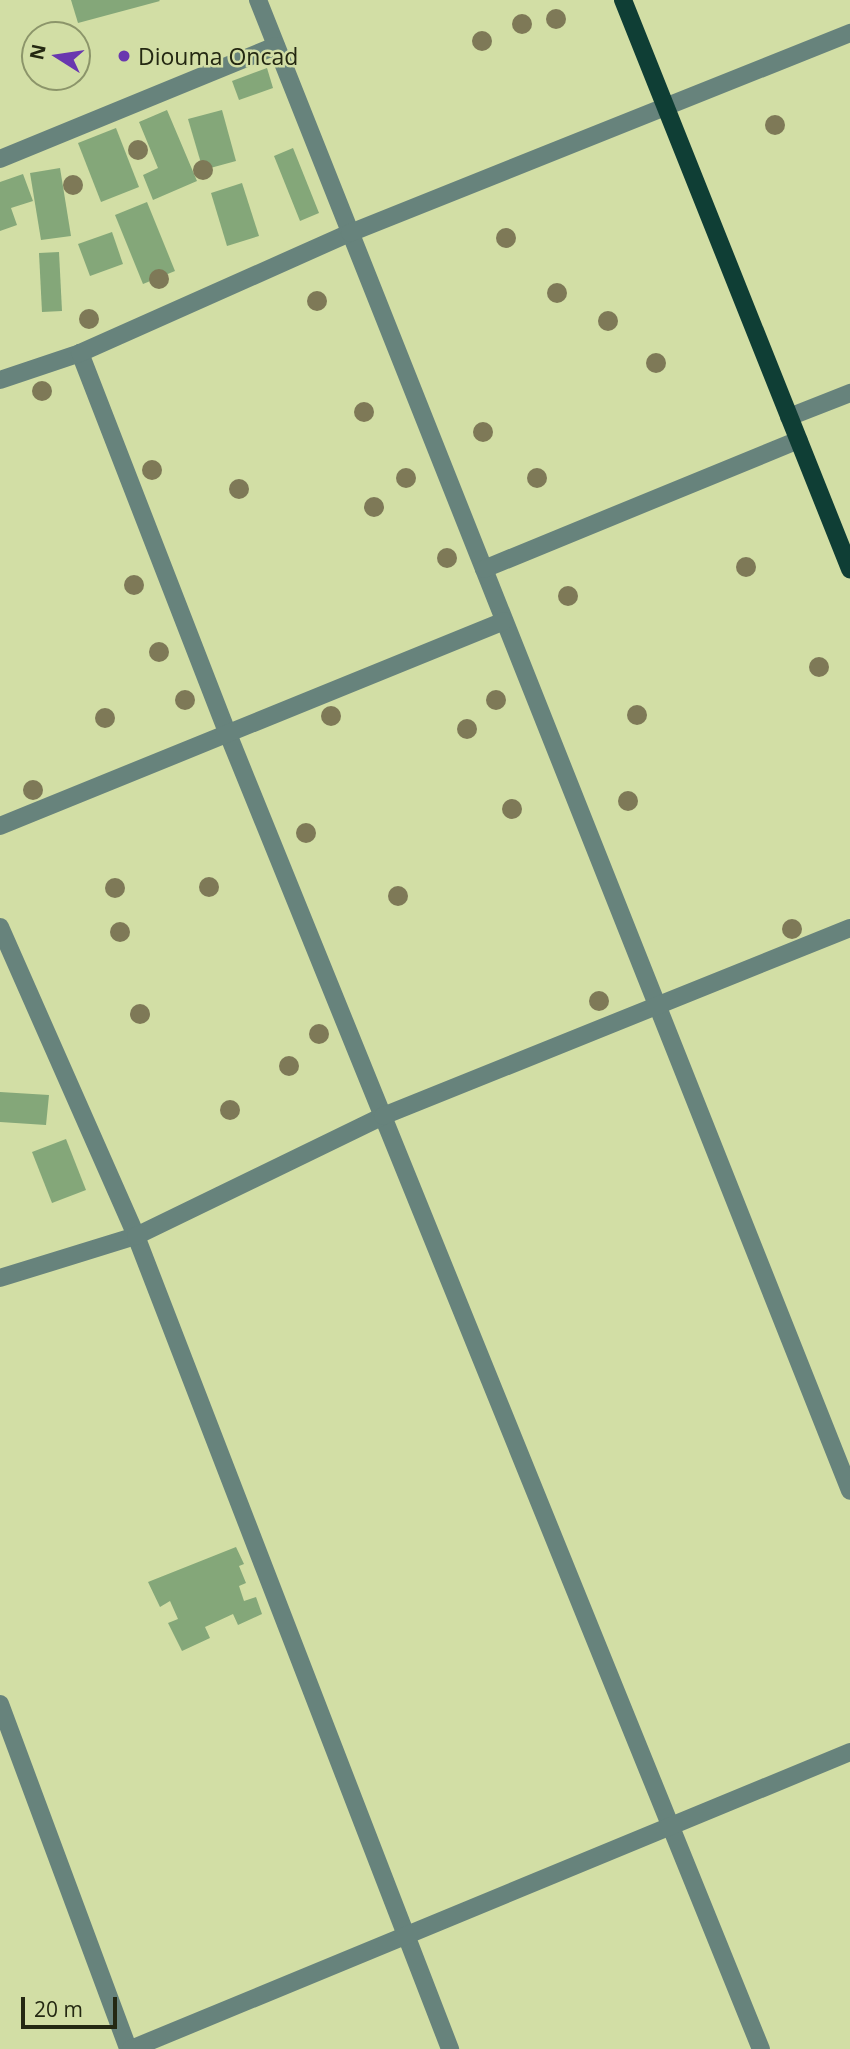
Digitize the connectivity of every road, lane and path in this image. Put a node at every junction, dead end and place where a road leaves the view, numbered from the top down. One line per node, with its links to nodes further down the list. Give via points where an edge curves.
1 (258, 0): 4 (street)
2 (623, 0): 5 (main road)
3 (850, 33): 5 (street)
4 (276, 46): 6 (street); 7 (street)
5 (666, 106): 7 (street); 11 (main road)
6 (0, 159)
7 (350, 233): 8 (street); 13 (street)
8 (80, 353): 9 (street); 16 (street)
9 (0, 380)
10 (850, 393): 11 (street)
11 (789, 417): 12 (main road)
12 (799, 440): 13 (street); 14 (main road)
13 (484, 569): 15 (street)
14 (850, 569)
15 (504, 621): 16 (street); 20 (street)
16 (228, 734): 17 (street); 21 (street)
17 (0, 826)
18 (0, 927): 22 (street)
19 (850, 928): 20 (street)
20 (657, 1006): 21 (street); 24 (street)
21 (383, 1116): 22 (street); 27 (street)
22 (136, 1236): 23 (street); 28 (street)
23 (0, 1278)
24 (850, 1491)
25 (0, 1703): 29 (street)
26 (850, 1752): 27 (street)
27 (670, 1825): 28 (street); 31 (street)
28 (403, 1933): 29 (street); 30 (street)
29 (129, 2049)
30 (450, 2049)
31 (761, 2049)

